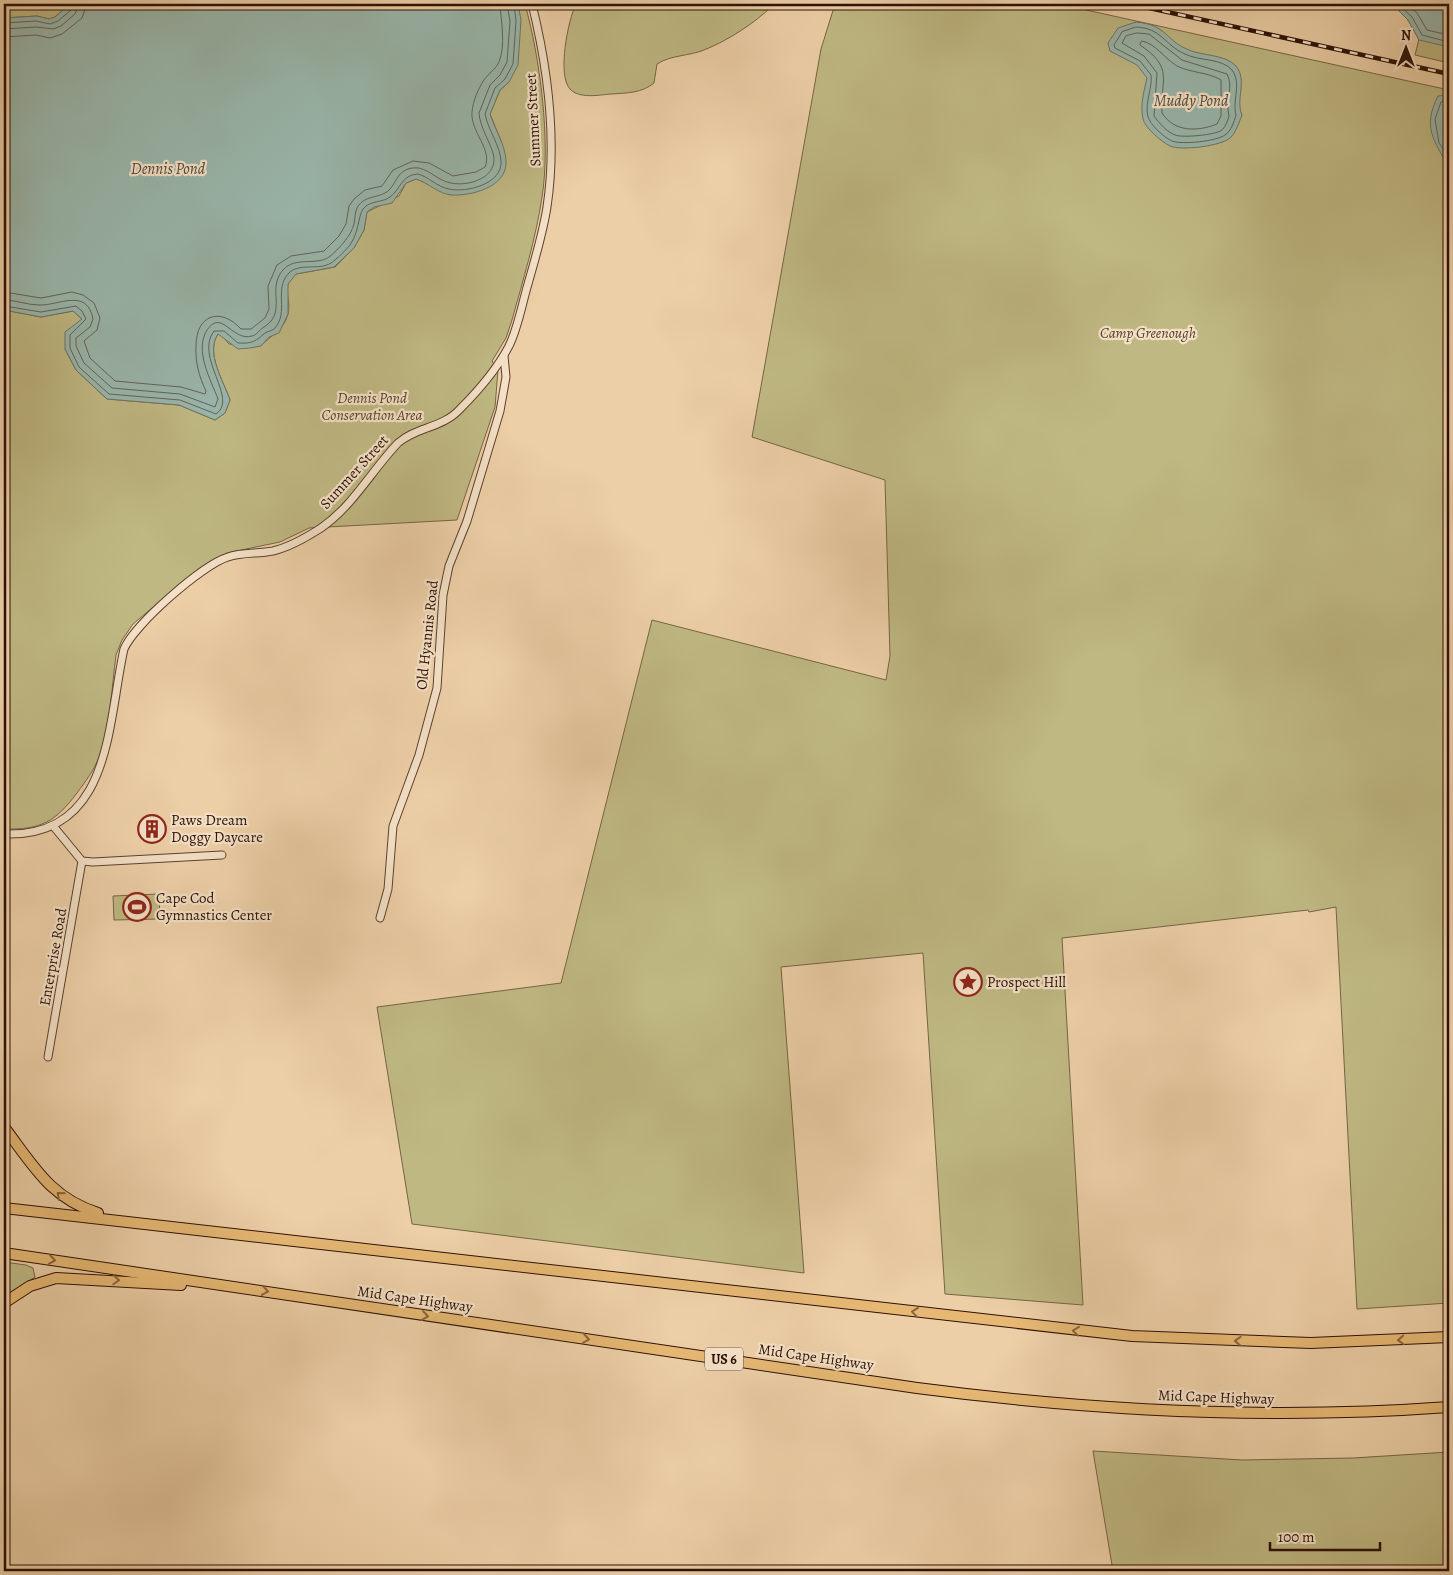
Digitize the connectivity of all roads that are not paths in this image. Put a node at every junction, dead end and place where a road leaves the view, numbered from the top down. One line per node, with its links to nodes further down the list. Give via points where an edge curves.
1 (532, 4): 2 (street, Summer Street, via 549,100 548,202 524,298)
2 (504, 356): 3 (street, Summer Street, via 460,410 439,425 401,440 349,502 322,527 284,548 218,561 190,581 128,638 104,758 86,793); 7 (street, Old Hyannis Road, via 506,377 500,411 467,521 449,566 443,595 437,688 419,754 393,826 388,889)
3 (54, 827): 4 (street, Summer Street, via 28,834); 6 (street)
4 (4, 834)
5 (222, 855): 6 (street)
6 (82, 861): 8 (street, Enterprise Road)
7 (380, 918)
8 (48, 1057)
9 (4, 1127): 11 (highway, one-way to 9, via 63,1198)
10 (4, 1208): 11 (highway)
11 (120, 1221): 15 (highway, one-way to 11, via 1311,1343 1132,1336)
12 (4, 1253): 13 (highway, Mid Cape Highway / US 6, one-way to 13)
13 (247, 1288): 14 (highway, one-way to 13, via 30,1286 61,1278); 16 (highway, Mid Cape Highway / US 6, one-way to 16, via 917,1388 1012,1399 1219,1412 1331,1413)
14 (4, 1303)
15 (1449, 1337)
16 (1449, 1407)

